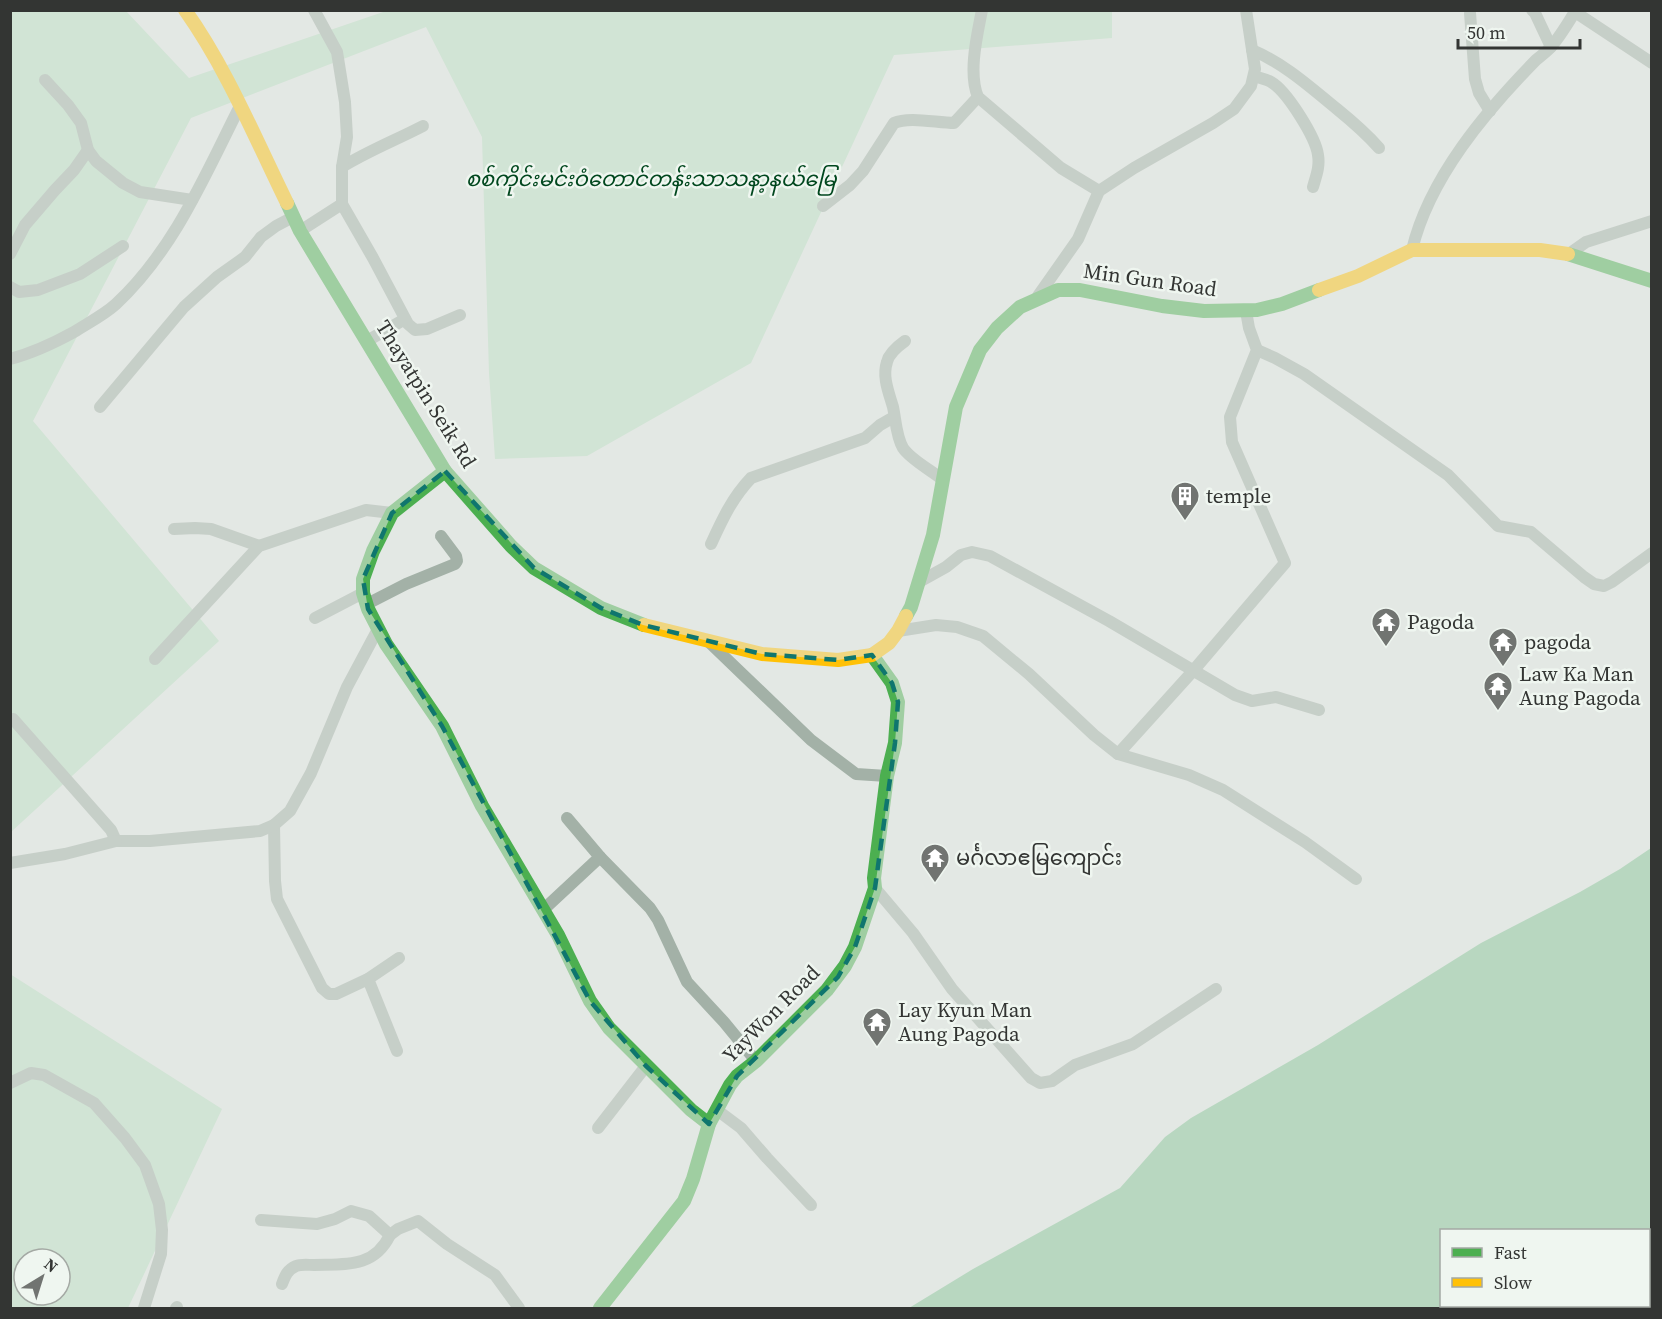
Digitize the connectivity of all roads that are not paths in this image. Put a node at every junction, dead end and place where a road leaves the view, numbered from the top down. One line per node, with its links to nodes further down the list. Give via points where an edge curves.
1 (185, 10): 14 (street, Thayatpin Seik Rd, via 204,37)
2 (314, 10): 19 (street, via 337,52 347,137)
3 (982, 10): 13 (street, via 973,85)
4 (1246, 10): 9 (street)
5 (1532, 10): 8 (street)
6 (1576, 11): 8 (street); 10 (street)
7 (1470, 13): 15 (street, via 1475,79)
8 (1551, 47): 15 (street)
9 (1252, 50): 11 (street); 17 (street, via 1281,64 1310,86 1365,131)
10 (1652, 63)
11 (1254, 76): 20 (street, via 1271,82 1283,93 1315,142 1319,168); 21 (street, via 1251,87 1234,109)
12 (45, 80): 18 (street, via 81,123)
13 (978, 97): 21 (street, via 1061,168); 24 (street, via 954,123 894,123 863,171)
14 (240, 106): 22 (street); 25 (street, Thayatpin Seik Rd)
15 (1490, 111): 29 (street, via 1449,166 1417,230)
16 (423, 126): 19 (street)
17 (1379, 148)
18 (88, 150): 22 (street, via 123,183 140,192); 30 (street, via 26,225)
19 (342, 167): 23 (street)
20 (1313, 187)
21 (1099, 191): 34 (street, via 1078,239)
22 (192, 200): 41 (street, via 163,250 115,306 55,343)
23 (342, 204): 27 (street); 37 (street)
24 (823, 206)
25 (293, 217): 27 (street, Thayatpin Seik Rd); 42 (street, via 261,237 244,257 184,307)
26 (1652, 221): 31 (street, via 1586,242)
27 (300, 231): 38 (street, Thayatpin Seik Rd)
28 (123, 246): 33 (street, via 80,274 38,290 19,292)
29 (1412, 250): 31 (street, Min Gun Road, via 1540,250); 35 (street, Min Gun Road, via 1358,276 1282,304)
30 (10, 254)
31 (1569, 254): 32 (street, Min Gun Road)
32 (1652, 281)
33 (10, 286)
34 (1036, 299): 35 (street, Min Gun Road, via 1059,290 1080,290 1162,306); 45 (street, Min Gun Road, via 1020,307 980,350 956,407)
35 (1246, 311): 40 (street)
36 (460, 315): 37 (street, via 415,330)
37 (405, 319): 38 (street)
38 (367, 341): 44 (street, Thayatpin Seik Rd)
39 (905, 341): 43 (street, via 886,361 886,385)
40 (1257, 350): 51 (street, via 1304,374 1448,475 1498,526 1531,532 1594,585 1612,582); 60 (street, via 1230,417 1232,441 1285,563)
41 (10, 359)
42 (100, 407)
43 (894, 417): 45 (street, via 903,447); 49 (street, via 865,438 751,478 726,510)
44 (446, 471): 46 (street); 57 (street, Thayatpin Seik Rd, via 534,568 601,608)
45 (943, 480): 52 (street, Min Gun Road, via 933,536)
46 (392, 513): 50 (street, via 366,510); 53 (street, via 363,579)
47 (174, 530): 50 (street, via 211,529)
48 (441, 536): 53 (street, via 456,556 455,564)
49 (711, 544)
50 (259, 546): 59 (street)
51 (1652, 553)
52 (919, 582): 56 (street, Min Gun Road); 60 (street, via 961,555 972,552 990,556)
53 (365, 598): 54 (street); 55 (street)
54 (315, 618)
55 (378, 629): 66 (street, via 347,687 311,773 290,811); 72 (street, via 442,726 482,806)
56 (898, 631): 58 (street, Min Gun Road); 63 (street, via 936,625 984,636)
57 (709, 642): 58 (street, Thayatpin Seik Rd, via 762,654 806,658 838,660); 64 (street, via 811,740 856,774)
58 (872, 655): 64 (street, YayWon Road, via 892,682 898,702)
59 (155, 659)
60 (1193, 671): 61 (street, via 1252,701 1276,697); 63 (street)
61 (1319, 710)
62 (13, 718): 67 (street, via 111,830)
63 (1118, 754): 70 (street, via 1189,775 1223,790)
64 (887, 777): 71 (street, YayWon Road)
65 (567, 818): 68 (street)
66 (274, 825): 67 (street, via 260,831); 74 (street, via 277,899 322,988 336,994)
67 (116, 841): 69 (street)
68 (600, 857): 72 (street); 77 (street, via 650,908 687,982)
69 (10, 863)
70 (1356, 879)
71 (875, 888): 75 (street, via 952,989 1031,1078 1040,1083 1052,1081 1075,1065 1133,1044); 77 (street, YayWon Road, via 855,947 838,977)
72 (543, 910): 78 (street, via 590,1001 609,1028)
73 (399, 958): 74 (street)
74 (368, 979): 76 (street)
75 (1216, 989)
76 (397, 1051)
77 (756, 1060): 80 (street, YayWon Road, via 730,1084)
78 (646, 1066): 81 (street); 82 (street)
79 (10, 1083): 87 (street, via 31,1073 44,1076 94,1103 145,1166 159,1204 162,1230 161,1254)
80 (717, 1110): 81 (street, YayWon Road); 83 (street, via 741,1128)
81 (709, 1124): 89 (street, YayWon Road, via 684,1201)
82 (598, 1128)
83 (811, 1205)
84 (261, 1220): 85 (street, via 317,1224 351,1211 369,1216)
85 (390, 1235): 86 (street, via 370,1259 297,1265 286,1272); 88 (street, via 418,1221 495,1275)
86 (282, 1284)
87 (144, 1308)
88 (519, 1308)
89 (600, 1308)

